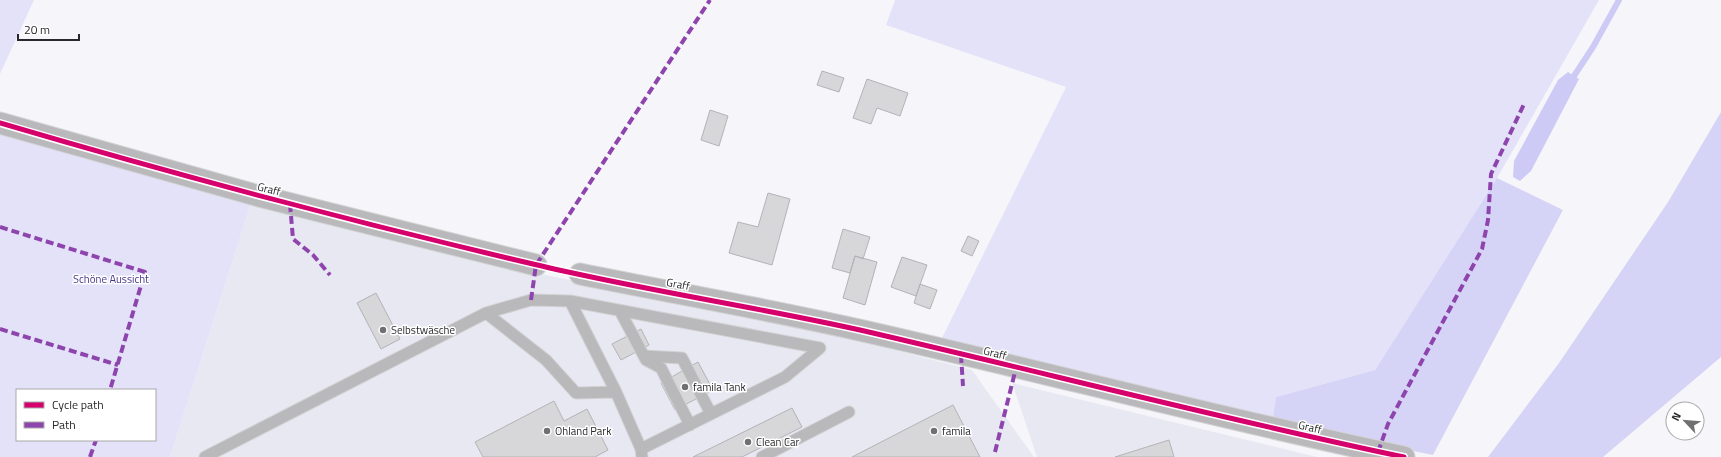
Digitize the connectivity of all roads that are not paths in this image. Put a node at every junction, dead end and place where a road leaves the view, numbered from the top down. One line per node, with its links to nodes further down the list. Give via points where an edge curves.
1 (0, 123): 2 (street, Graff, via 259,196)
2 (536, 265)
3 (580, 274): 15 (street, Graff, via 857,330 1185,409)
4 (570, 301): 5 (lane); 6 (lane, via 531,300); 8 (lane)
5 (620, 311): 7 (lane); 10 (lane, via 820,348 785,377)
6 (486, 313): 8 (lane, via 546,360 576,393); 13 (lane)
7 (644, 356): 10 (lane, via 682,358); 11 (lane, via 646,360 661,368)
8 (616, 392): 12 (lane)
9 (849, 412): 14 (lane)
10 (711, 414): 11 (lane)
11 (690, 425): 12 (lane)
12 (642, 453)
13 (205, 457)
14 (762, 457)
15 (1404, 457)

